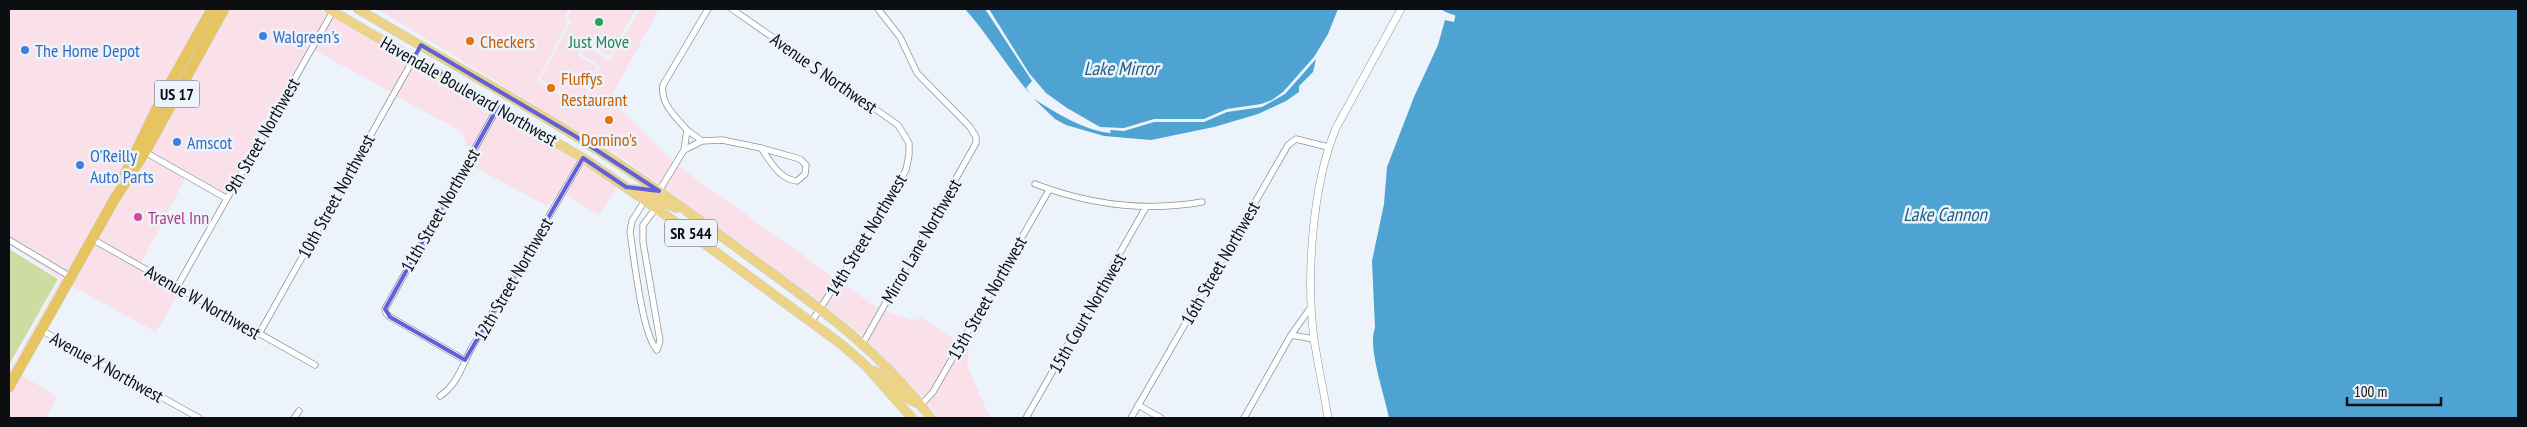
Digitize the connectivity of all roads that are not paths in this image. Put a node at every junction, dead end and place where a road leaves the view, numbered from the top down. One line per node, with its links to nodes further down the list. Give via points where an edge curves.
1 (212, 9): 19 (highway, US 17, via 162,98)
2 (224, 9): 19 (highway, US 17)
3 (358, 9): 9 (main road, Havendale Boulevard Northwest / SR 544)
4 (708, 9): 13 (street, via 662,91 665,102)
5 (732, 9): 15 (street, Avenue S Northwest, via 898,126)
6 (878, 9): 42 (street, Mirror Lane Northwest, via 900,37 917,73 976,137 974,148)
7 (1401, 9): 16 (street)
8 (331, 10): 10 (main road, Havendale Boulevard Northwest / SR 544); 25 (street, 9th Street Northwest)
9 (421, 45): 10 (main road); 11 (main road, Havendale Boulevard Northwest / SR 544)
10 (414, 58): 12 (main road, Havendale Boulevard Northwest / SR 544); 39 (street, 10th Street Northwest)
11 (505, 94): 12 (main road); 23 (main road, Havendale Boulevard Northwest / SR 544)
12 (498, 107): 20 (main road, Havendale Boulevard Northwest / SR 544); 43 (street, 11th Street Northwest, via 389,298 386,314)
13 (687, 130): 14 (street); 18 (street)
14 (702, 141): 17 (street, via 722,140); 18 (street)
15 (909, 145): 36 (street, 14th Street Northwest, via 906,170)
16 (1328, 147): 35 (street, via 1315,218); 49 (street, 16th Street Northwest, via 1296,139 1288,145)
17 (761, 148): 17 (street, via 800,159 806,165 805,174 797,181 788,180)
18 (684, 150): 23 (street)
19 (140, 151): 25 (street); 31 (highway, US 17)
20 (583, 158): 22 (main road, Havendale Boulevard Northwest / SR 544); 43 (street, 12th Street Northwest)
21 (1036, 184): 24 (street)
22 (626, 187): 23 (main road, via 652,193); 26 (main road, Havendale Boulevard Northwest / SR 544)
23 (659, 190): 30 (main road, Havendale Boulevard Northwest / SR 544)
24 (1049, 190): 28 (street, via 1105,204); 48 (street, 15th Street Northwest, via 933,392)
25 (226, 198): 34 (street, 9th Street Northwest)
26 (645, 200): 29 (main road, Havendale Boulevard Northwest / SR 544); 29 (street, via 632,220 630,232 645,321 651,344 657,350 660,341 643,242 643,225); 30 (main road, via 661,201)
27 (1202, 202): 28 (street)
28 (1146, 207): 55 (street, 15th Court Northwest)
29 (656, 208): 37 (main road, Havendale Boulevard Northwest / SR 544)
30 (694, 216): 36 (main road, Havendale Boulevard Northwest / SR 544)
31 (92, 239): 33 (highway, US 17); 34 (street, Avenue W Northwest)
32 (9, 240): 33 (street)
33 (71, 277): 38 (highway, US 17)
34 (177, 287): 39 (street, Avenue W Northwest)
35 (1312, 307): 40 (street); 41 (street)
36 (821, 309): 37 (street, 14th Street Northwest); 42 (main road, Havendale Boulevard Northwest / SR 544)
37 (812, 321): 45 (main road, Havendale Boulevard Northwest / SR 544)
38 (41, 330): 46 (highway, US 17); 51 (street, Avenue X Northwest)
39 (258, 334): 44 (street, Avenue W Northwest)
40 (1291, 335): 41 (street); 58 (street)
41 (1314, 339): 59 (street)
42 (863, 343): 48 (main road, Havendale Boulevard Northwest / SR 544)
43 (465, 360): 47 (street, 12th Street Northwest, via 451,389)
44 (315, 365)
45 (865, 365): 48 (main road, via 885,377 909,400); 53 (main road, Havendale Boulevard Northwest / SR 544)
46 (9, 387)
47 (440, 396)
48 (921, 405): 54 (main road, Havendale Boulevard Northwest / SR 544)
49 (1138, 405): 56 (street, 16th Street Northwest); 57 (street)
50 (299, 411): 52 (street)
51 (199, 418)
52 (294, 418)
53 (912, 418)
54 (931, 418)
55 (1026, 418)
56 (1130, 418)
57 (1160, 418)
58 (1244, 418)
59 (1328, 418)

